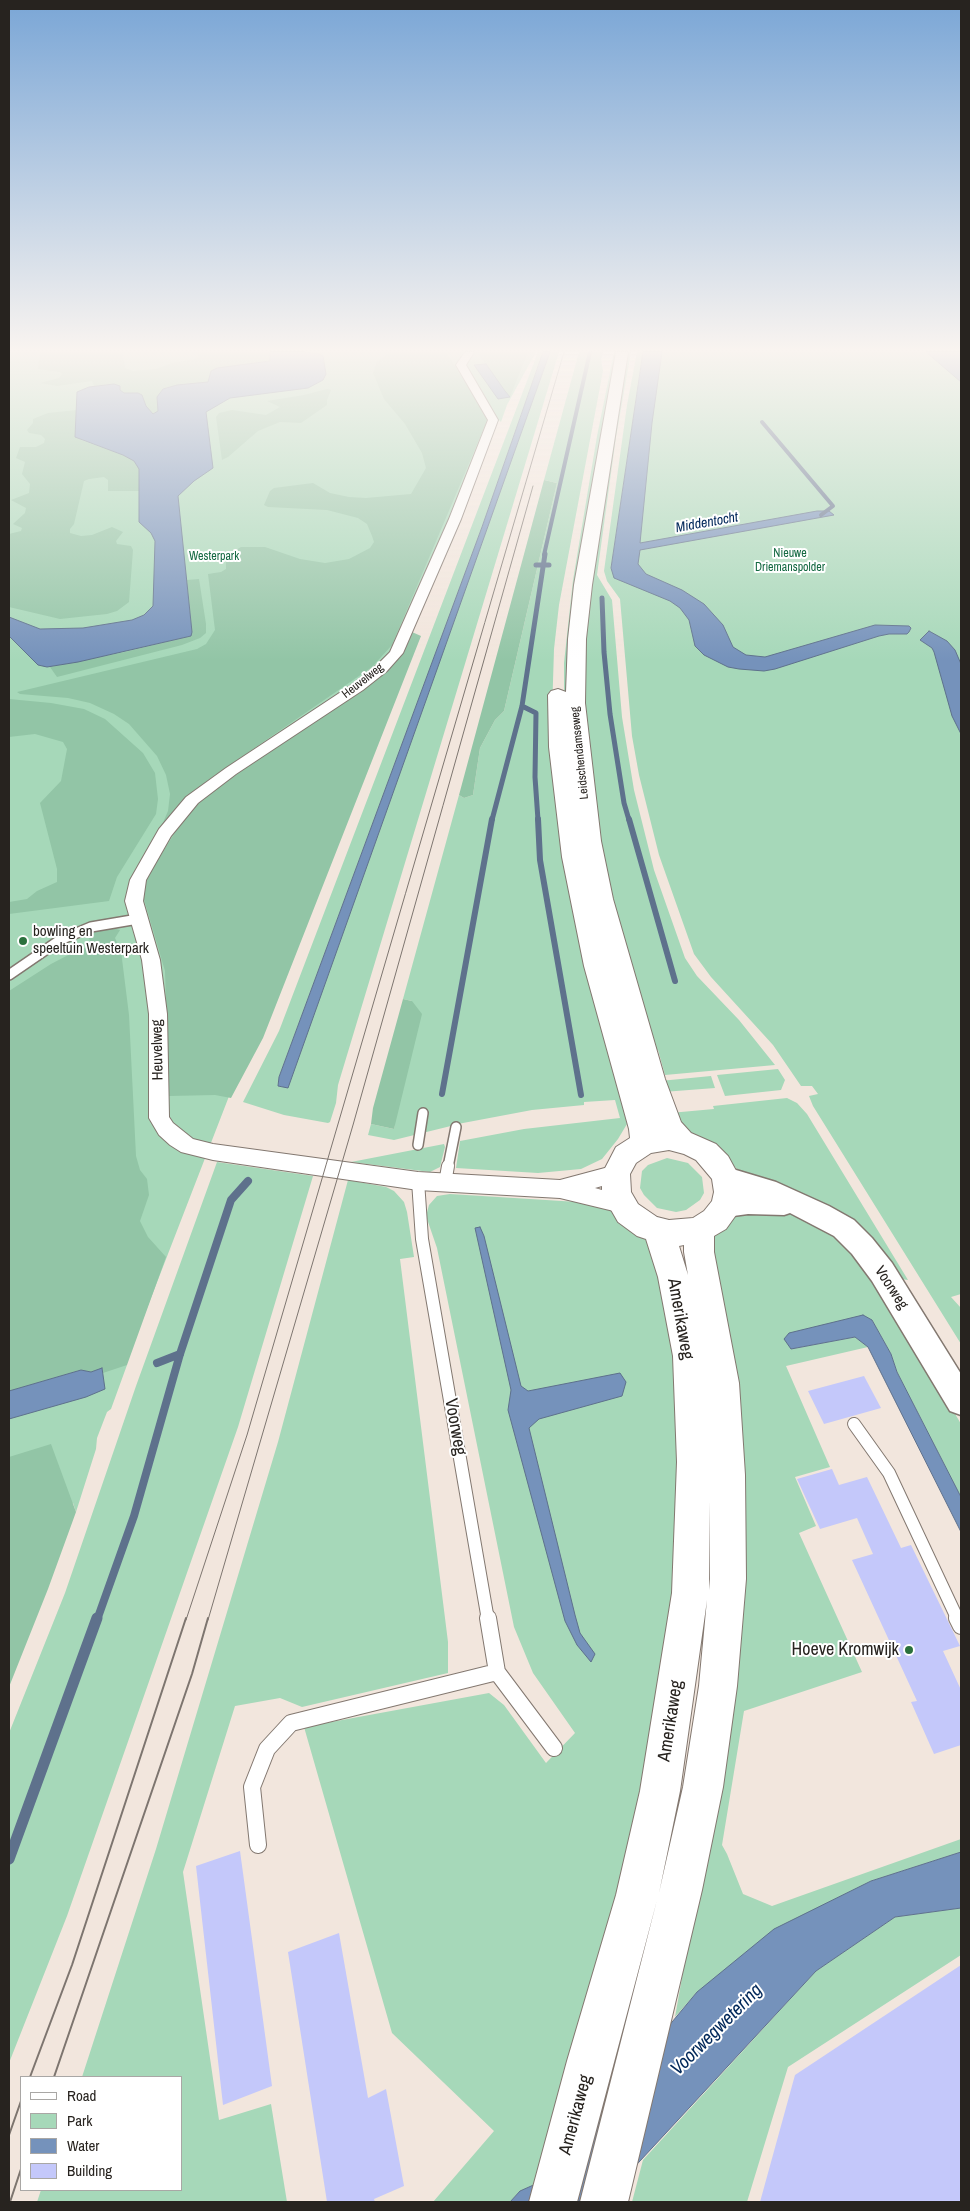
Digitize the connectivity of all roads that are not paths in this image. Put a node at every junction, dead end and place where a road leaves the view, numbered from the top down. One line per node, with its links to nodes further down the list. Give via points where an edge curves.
1 (479, 455): 4 (street, Heuvelweg, via 455,519 396,653 358,687 192,800 177,816 144,867 135,889)
2 (590, 455): 9 (main road, Leidschendamseweg, via 564,598 558,660 559,747 573,857 596,966 643,1129)
3 (605, 455): 8 (main road, Leidschendamseweg, via 577,639 575,702 590,841 601,899 652,1079 669,1128)
4 (138, 919): 5 (lane, via 91,927 60,940); 13 (street, Heuvelweg, via 151,960 158,1014 159,1118 166,1129 188,1146 212,1152)
5 (9, 975)
6 (422, 1113): 10 (lane)
7 (456, 1127): 14 (lane)
8 (681, 1141): 9 (main road); 12 (main road, via 706,1152)
9 (644, 1143): 11 (main road, via 626,1156)
10 (418, 1145)
11 (616, 1174): 15 (street); 16 (main road, via 615,1184)
12 (726, 1178): 17 (street, Voorweg, via 767,1190); 18 (main road, via 728,1192)
13 (418, 1181): 14 (street); 23 (lane, Voorweg, via 422,1239)
14 (445, 1183): 15 (street)
15 (560, 1189): 16 (street)
16 (622, 1204): 19 (main road, via 637,1221)
17 (794, 1204): 18 (street, Voorweg, via 748,1203); 20 (street, Voorweg, via 844,1228 862,1246)
18 (712, 1218): 19 (main road, via 680,1234); 27 (main road, Amerikaweg, via 699,1252 723,1383 728,1475 728,1579 718,1686 703,1787 682,1890)
19 (659, 1231): 26 (main road, Amerikaweg, via 673,1277 688,1356 694,1462 690,1593 660,1791 637,1895)
20 (961, 1400)
21 (854, 1424): 22 (lane, via 889,1474)
22 (961, 1626)
23 (497, 1672): 24 (lane, Voorweg); 25 (lane, via 291,1723 266,1749 252,1787)
24 (554, 1748)
25 (258, 1845)
26 (553, 2202)
27 (604, 2202)

